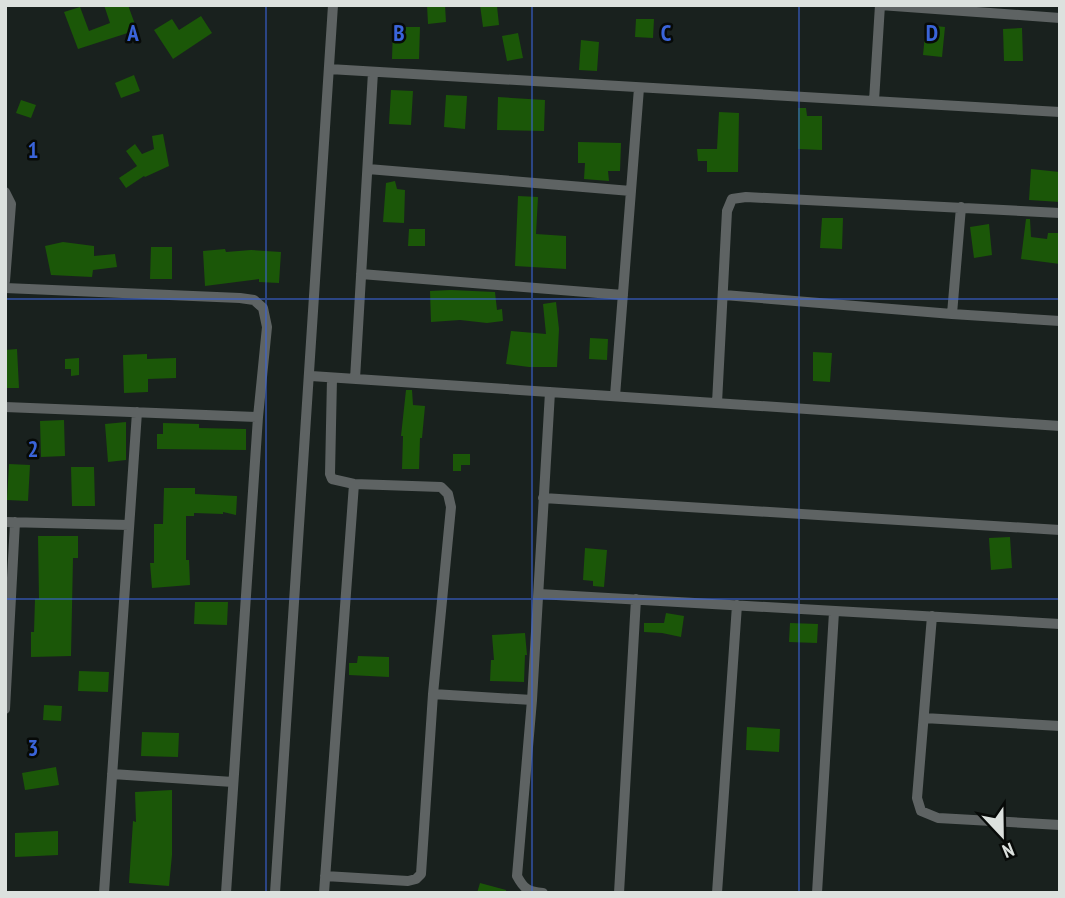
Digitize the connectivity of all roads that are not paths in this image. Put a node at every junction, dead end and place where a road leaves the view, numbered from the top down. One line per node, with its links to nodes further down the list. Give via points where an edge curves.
1 (333, 5): 4 (street)
2 (880, 5): 3 (street); 7 (street)
3 (1060, 18)
4 (329, 69): 5 (street); 21 (street)
5 (373, 72): 6 (street); 9 (street)
6 (639, 88): 7 (street); 10 (street)
7 (874, 101): 8 (street)
8 (1060, 113)
9 (368, 169): 10 (street); 14 (street)
10 (631, 191): 17 (street)
11 (5, 192): 15 (street, via 11,204)
12 (961, 207): 13 (street); 18 (street, via 733,200 727,211); 19 (street)
13 (1060, 213)
14 (361, 274): 17 (street); 23 (street)
15 (5, 281)
16 (5, 288): 29 (street, via 254,300 263,308 267,327)
17 (622, 295): 25 (street)
18 (724, 295): 19 (street); 26 (street)
19 (952, 314): 20 (street)
20 (1060, 321)
21 (310, 376): 22 (street); 54 (street)
22 (332, 378): 23 (street); 31 (street, via 330,474 336,481)
23 (355, 379): 24 (street)
24 (550, 392): 25 (street); 32 (street)
25 (615, 396): 26 (street)
26 (716, 403): 30 (street)
27 (5, 407): 28 (street)
28 (137, 412): 29 (street); 34 (street)
29 (258, 417): 49 (street)
30 (1060, 425)
31 (354, 484): 43 (street, via 441,487 448,494 451,507); 51 (street)
32 (543, 498): 35 (street); 36 (street)
33 (10, 522): 34 (street); 42 (street)
34 (129, 525): 48 (street)
35 (1060, 530)
36 (539, 594): 37 (street); 44 (street)
37 (636, 599): 38 (street); 57 (street)
38 (737, 605): 39 (street); 58 (street)
39 (834, 612): 40 (street); 59 (street)
40 (932, 617): 41 (street); 46 (street)
41 (1060, 624)
42 (7, 632): 45 (street)
43 (433, 694): 44 (street); 51 (street, via 421,874 408,881)
44 (533, 700): 56 (street, via 517,876 530,892)
45 (5, 709)
46 (924, 718): 47 (street); 50 (street, via 921,811 938,818)
47 (1060, 726)
48 (112, 774): 49 (street); 52 (street)
49 (233, 782): 53 (street)
50 (1060, 825)
51 (325, 876): 55 (street)
52 (104, 893)
53 (226, 893)
54 (275, 893)
55 (324, 893)
56 (543, 893)
57 (619, 893)
58 (716, 893)
59 (817, 893)

